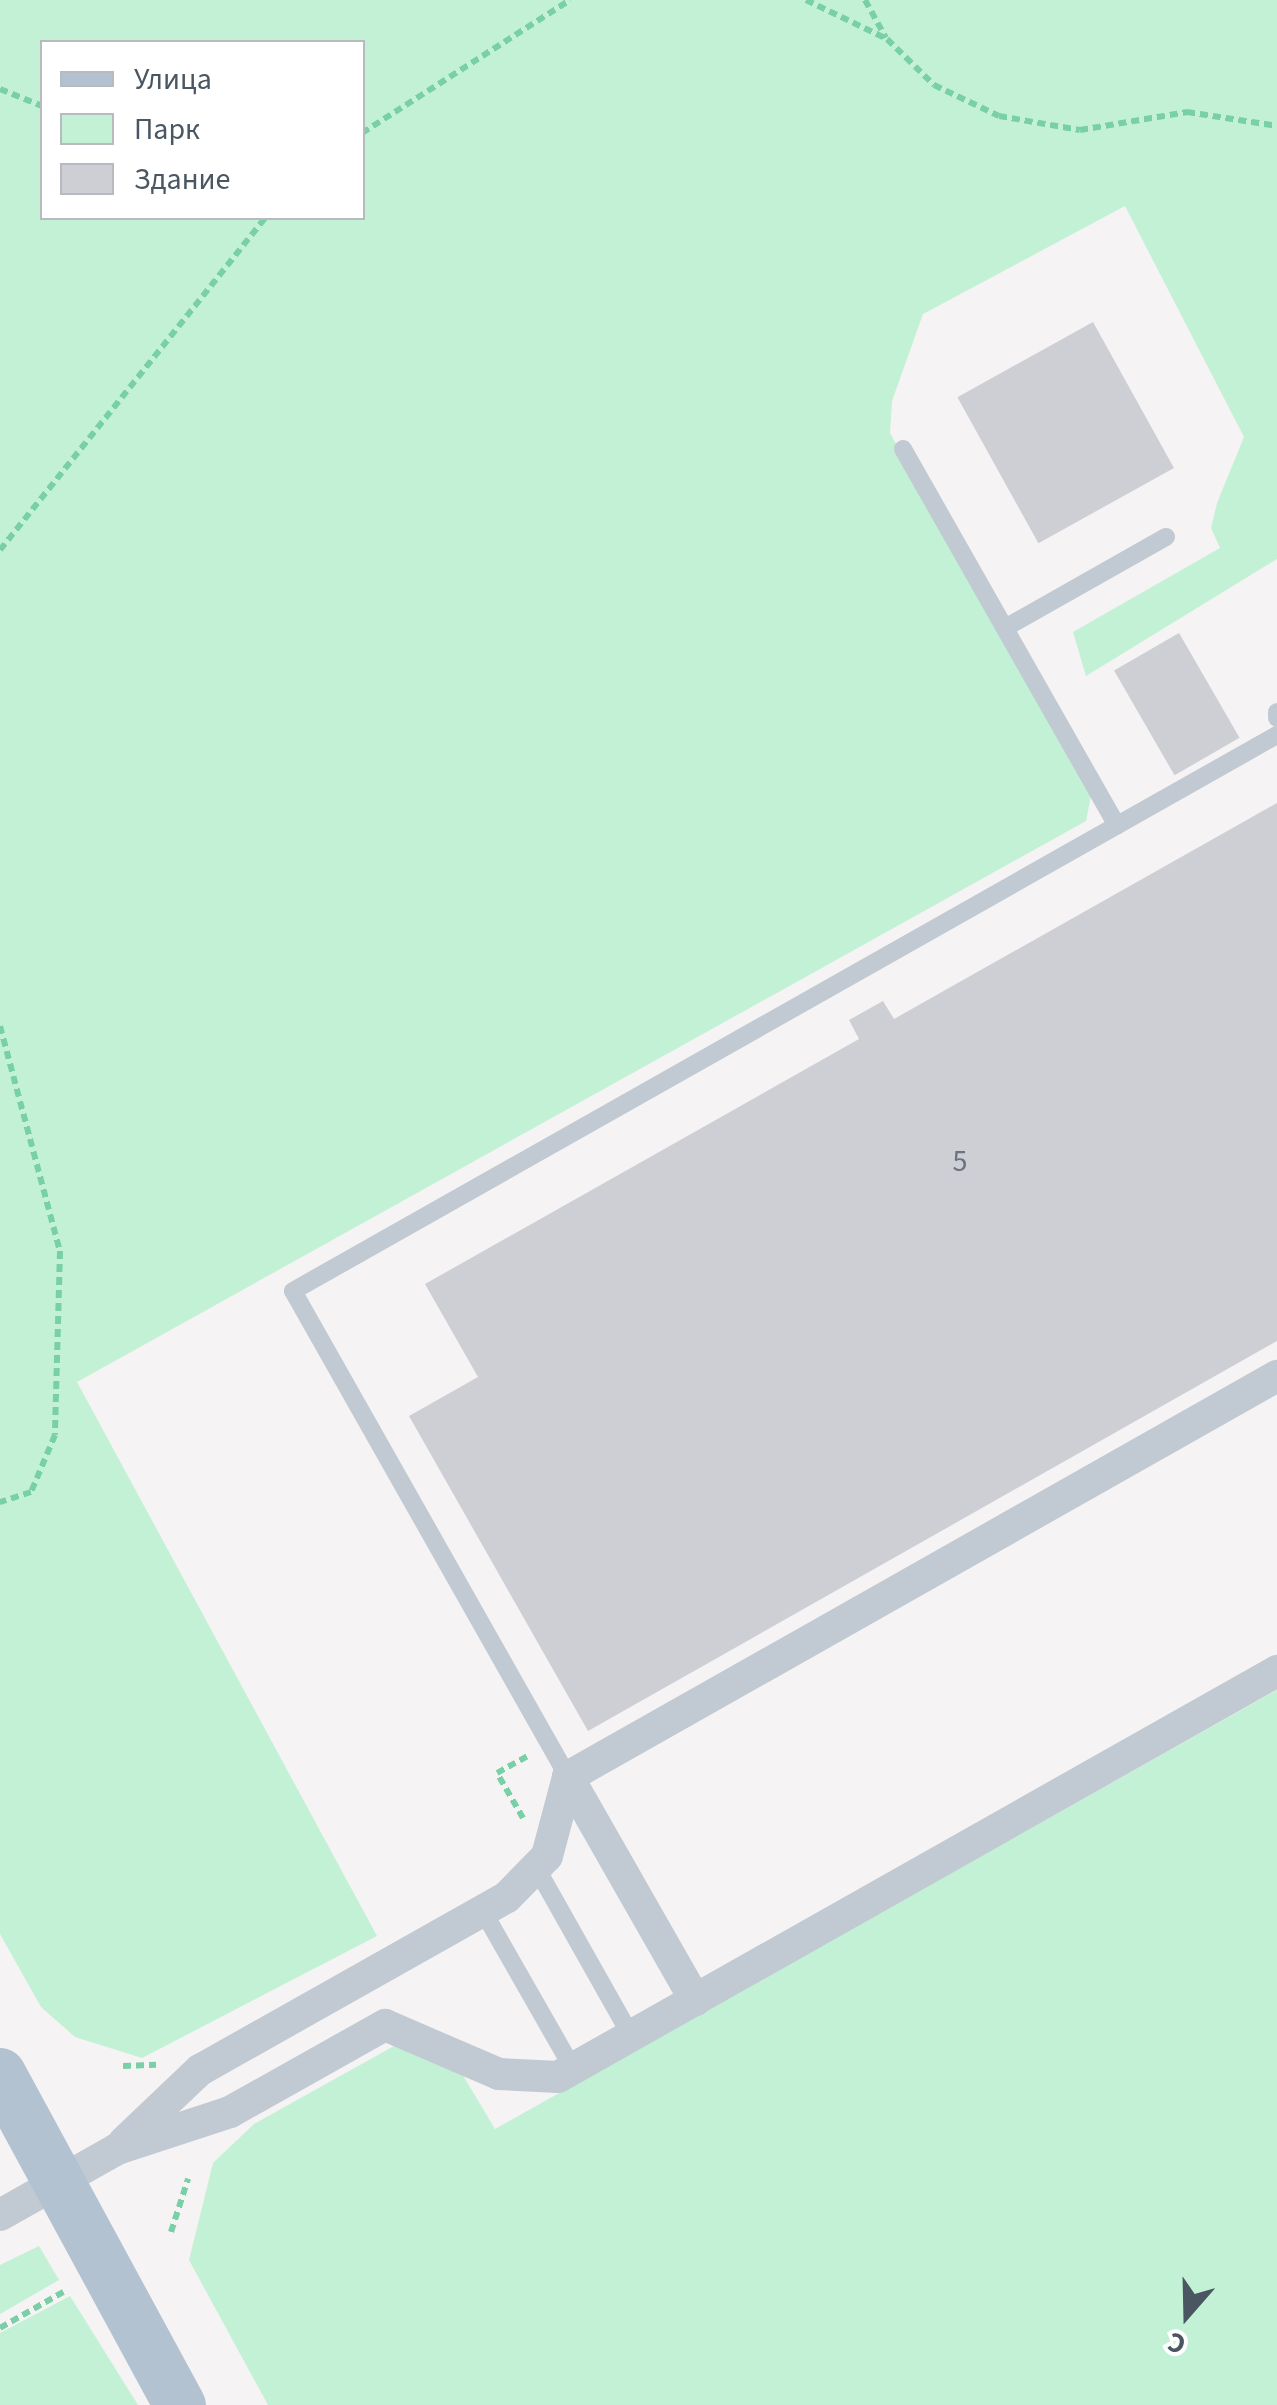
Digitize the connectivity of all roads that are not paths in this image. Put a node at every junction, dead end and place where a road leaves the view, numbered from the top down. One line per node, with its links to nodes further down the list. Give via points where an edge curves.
1 (903, 449): 3 (lane)
2 (1166, 537): 3 (lane)
3 (1005, 628): 5 (lane)
4 (1277, 735): 5 (lane)
5 (1117, 826): 8 (lane, via 293,1291)
6 (1277, 1376): 8 (street)
7 (1277, 1671): 11 (street)
8 (568, 1776): 9 (street); 11 (street)
9 (537, 1869): 10 (street); 12 (lane)
10 (482, 1910): 13 (lane); 15 (street, via 200,2070)
11 (695, 2000): 12 (street)
12 (631, 2036): 13 (street)
13 (572, 2069): 15 (street, via 530,2080 500,2074 385,2024 230,2112)
14 (0, 2074): 16 (main road)
15 (117, 2149): 16 (street)
16 (57, 2182): 17 (street); 18 (main road)
17 (0, 2214)
18 (180, 2405)

